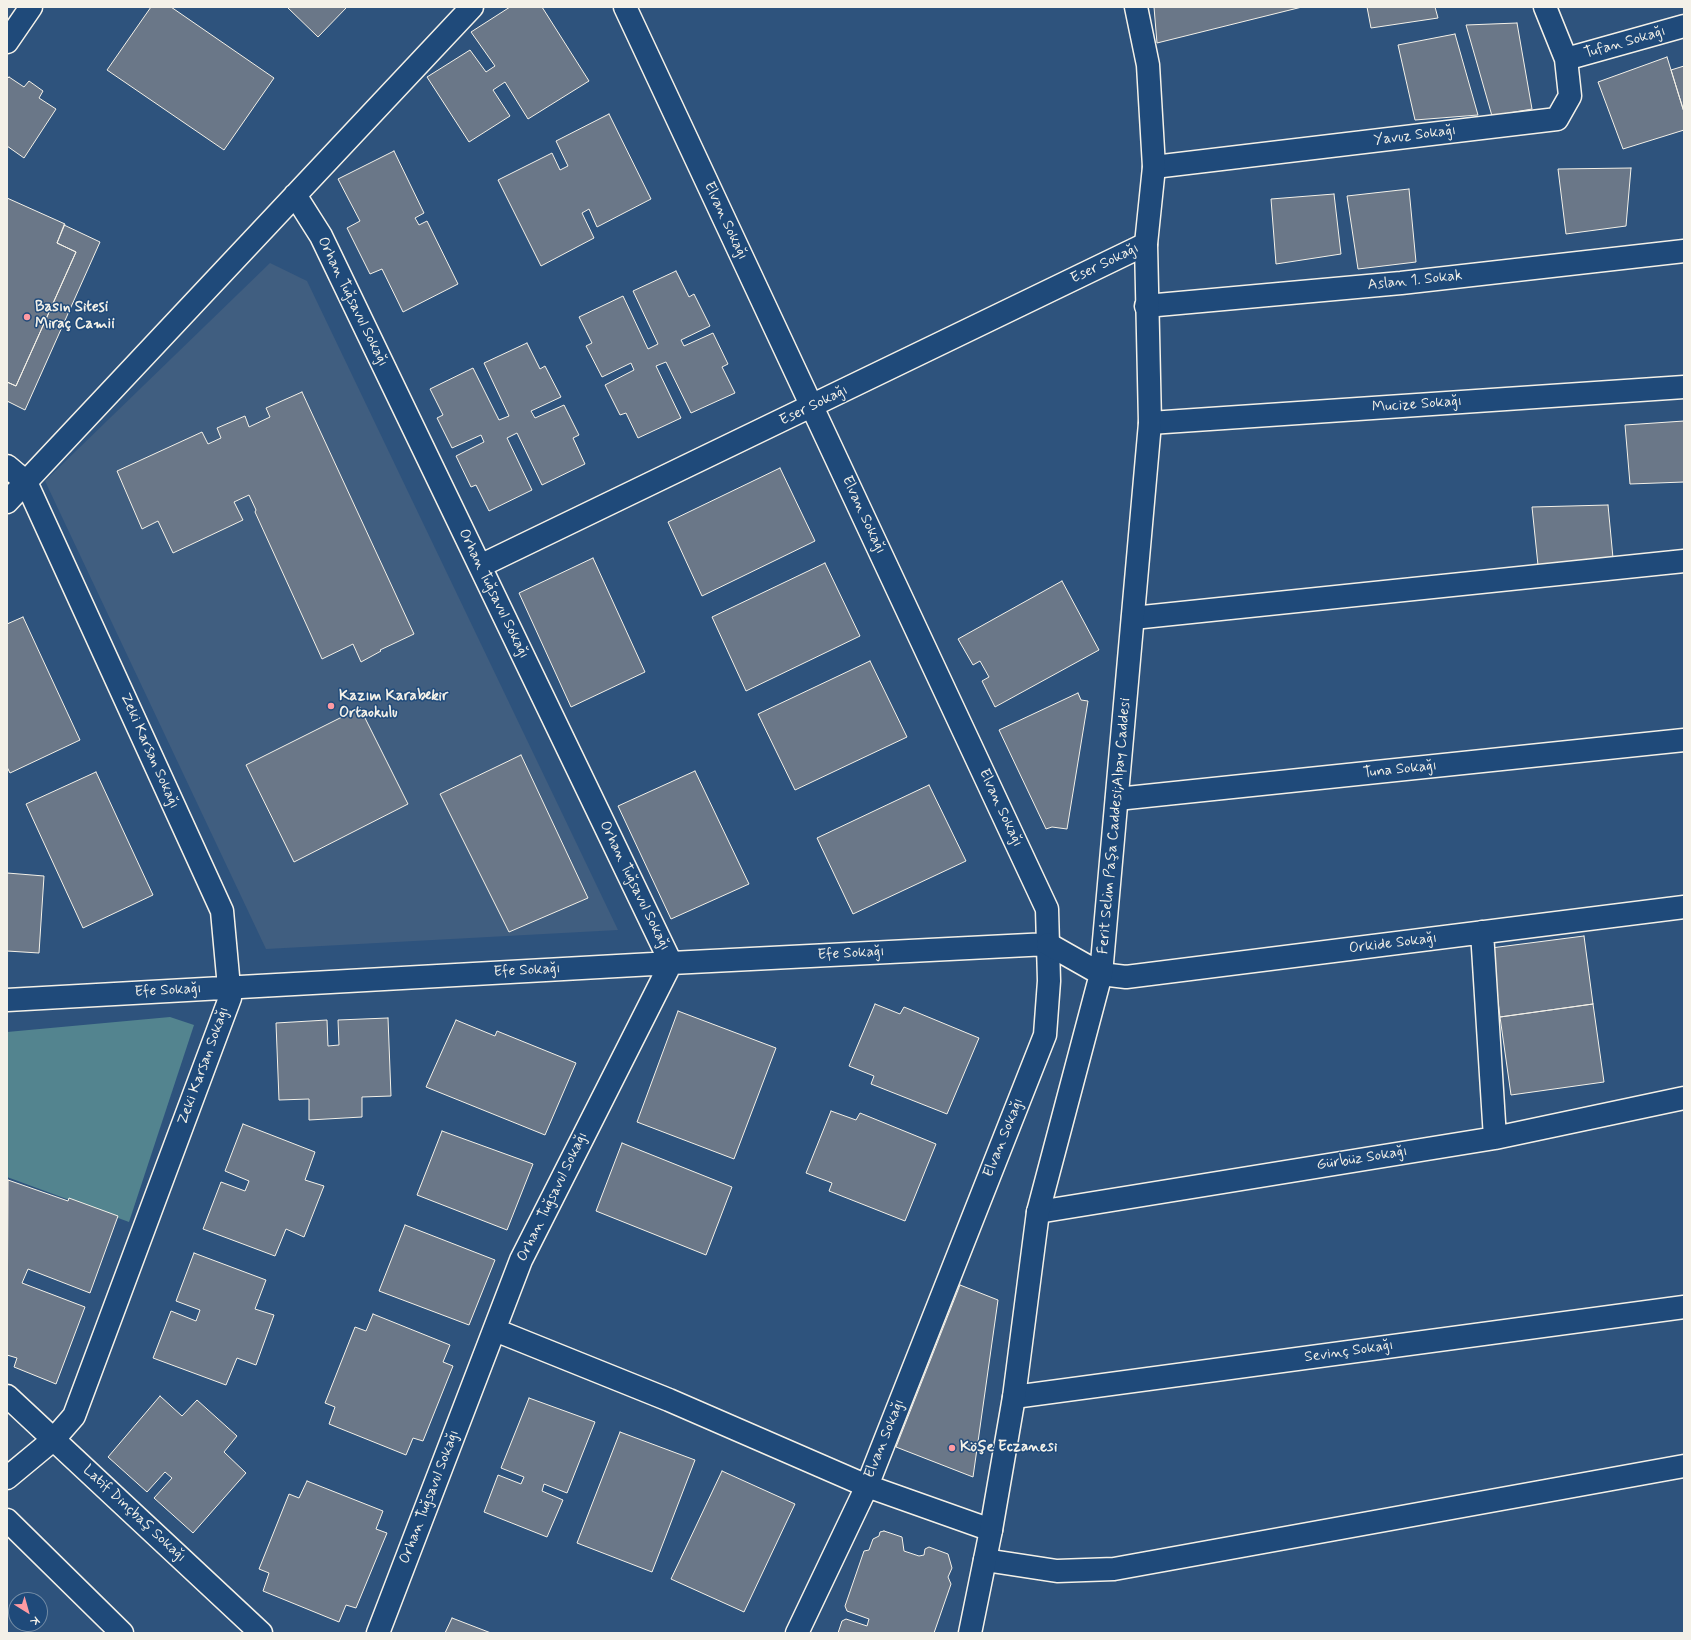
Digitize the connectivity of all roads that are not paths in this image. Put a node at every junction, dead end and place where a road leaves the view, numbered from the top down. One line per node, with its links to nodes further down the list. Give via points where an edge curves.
1 (31, 7): 7 (street)
2 (472, 7): 10 (street)
3 (625, 7): 15 (street, Elvan Sokağı)
4 (1136, 7): 9 (street, Ferit Selim Paşa Caddesi;Alpay Caddesi, via 1148,66)
5 (1544, 7): 8 (street, Yavuz Sokağı)
6 (1684, 26): 8 (street, Tufan Sokağı)
7 (7, 42)
8 (1566, 59): 9 (street, Yavuz Sokağı, via 1570,96 1557,119)
9 (1154, 167): 11 (street, Ferit Selim Paşa Caddesi;Alpay Caddesi)
10 (295, 195): 18 (street); 21 (street, Orhan Tuğsavul Sokağı, via 321,236)
11 (1146, 244): 13 (street, Ferit Selim Paşa Caddesi;Alpay Caddesi); 15 (street, Eser Sokağı)
12 (1684, 251): 13 (street, Aslan 1. Sokak, via 1402,284)
13 (1146, 306): 16 (street, Ferit Selim Paşa Caddesi;Alpay Caddesi)
14 (1684, 387): 16 (street, Mucize Sokağı)
15 (812, 407): 21 (street, Eser Sokağı); 27 (street, Elvan Sokağı, via 1047,909)
16 (1150, 423): 22 (street, Ferit Selim Paşa Caddesi;Alpay Caddesi)
17 (7, 466): 18 (street, Zeki Karsan Sokağı)
18 (26, 482): 19 (street); 30 (street, Zeki Karsan Sokağı, via 222,911)
19 (7, 502)
20 (1684, 561): 22 (street)
21 (480, 566): 28 (street, Orhan Tuğsavul Sokağı)
22 (1133, 618): 24 (street, Ferit Selim Paşa Caddesi;Alpay Caddesi)
23 (1684, 740): 24 (street, Tuna Sokağı)
24 (1116, 800): 29 (street, Ferit Selim Paşa Caddesi;Alpay Caddesi)
25 (1684, 907): 26 (street, Orkide Sokağı)
26 (1482, 932): 29 (street, Orkide Sokağı, via 1126,977); 33 (street)
27 (1048, 944): 28 (street, Efe Sokağı); 29 (street); 42 (street, Elvan Sokağı, via 1049,981 1045,1035)
28 (671, 963): 30 (street, Efe Sokağı); 36 (street, Orhan Tuğsavul Sokağı, via 520,1260)
29 (1101, 974): 34 (street, Ferit Selim Paşa Caddesi;Alpay Caddesi)
30 (228, 988): 31 (street, Efe Sokağı); 39 (street, Zeki Karsan Sokağı, via 230,998 74,1416)
31 (7, 1000)
32 (1684, 1098): 33 (street, Gürbüz Sokağı)
33 (1495, 1138): 34 (street, Gürbüz Sokağı)
34 (1038, 1212): 38 (street, Ferit Selim Paşa Caddesi;Alpay Caddesi)
35 (1684, 1307): 38 (street, Sevinç Sokağı)
36 (494, 1330): 42 (street, via 669,1400); 48 (street, Orhan Tuğsavul Sokağı)
37 (7, 1396): 39 (street, Latif Dinçbaş Sokağı)
38 (1014, 1397): 44 (street, Ferit Selim Paşa Caddesi;Alpay Caddesi)
39 (54, 1439): 41 (street, Zeki Karsan Sokağı); 47 (street, Latif Dinçbaş Sokağı)
40 (1684, 1466): 45 (street, via 1114,1569 1057,1571)
41 (7, 1478)
42 (867, 1486): 44 (street); 49 (street, Elvan Sokağı)
43 (7, 1520): 46 (street)
44 (991, 1530): 45 (street, Ferit Selim Paşa Caddesi;Alpay Caddesi)
45 (985, 1560): 50 (street, Ferit Selim Paşa Caddesi;Alpay Caddesi)
46 (122, 1633)
47 (261, 1633)
48 (378, 1633)
49 (797, 1633)
50 (970, 1633)

